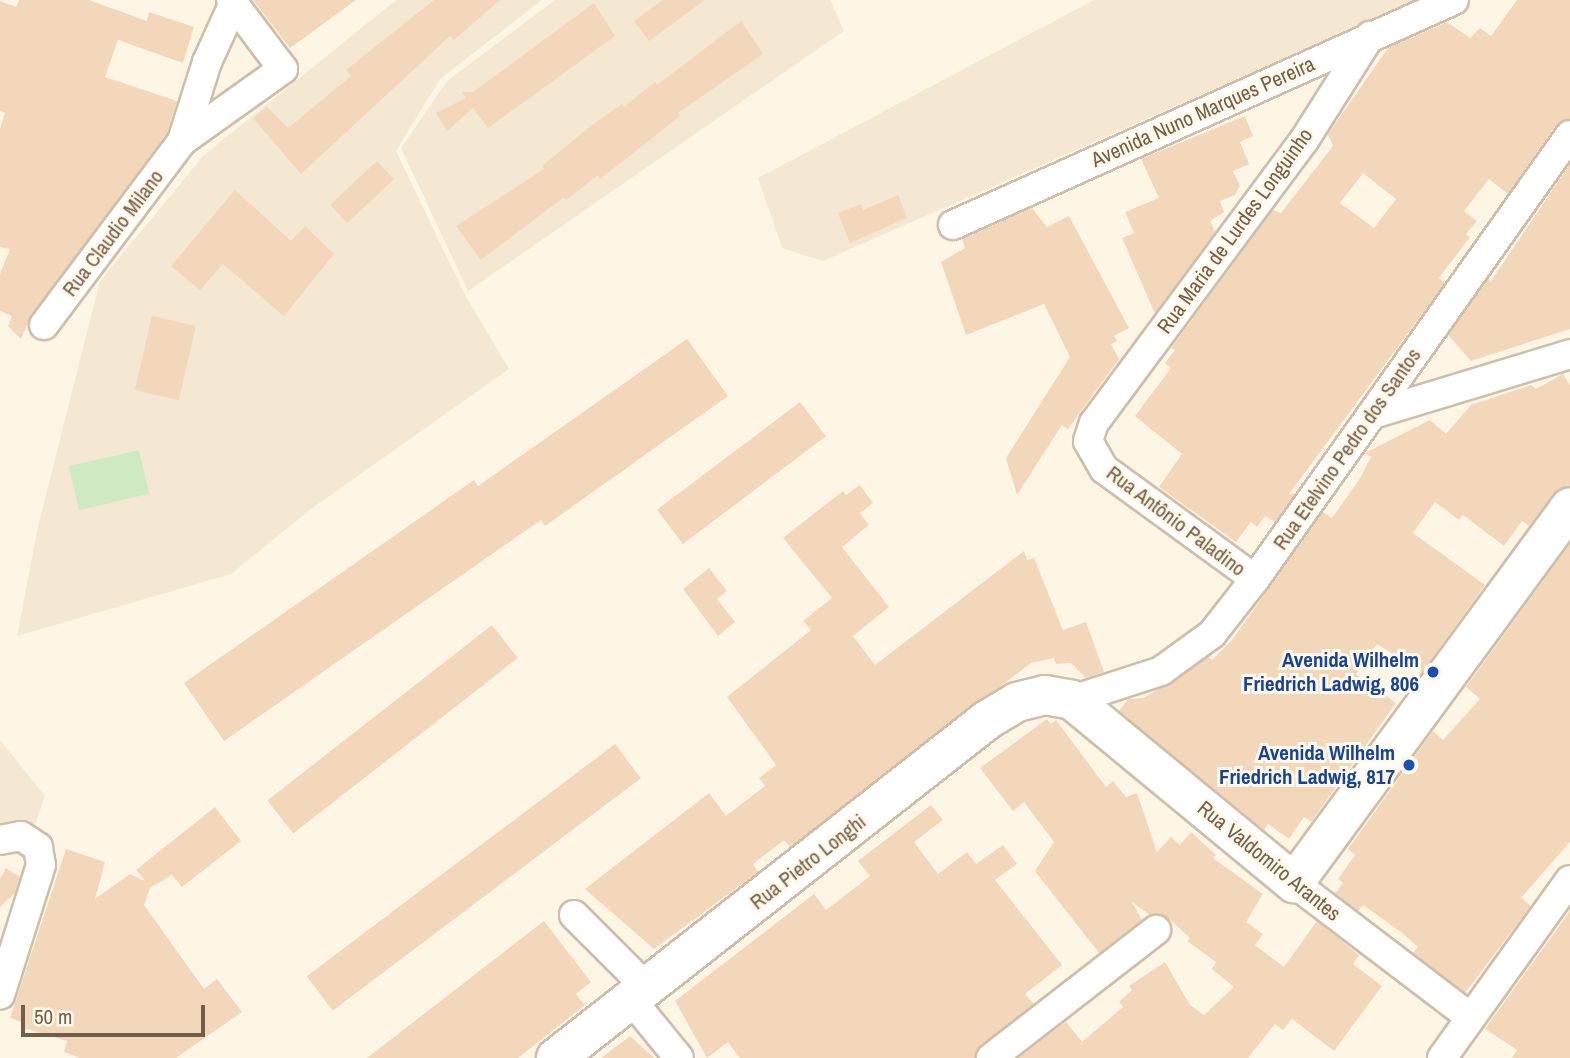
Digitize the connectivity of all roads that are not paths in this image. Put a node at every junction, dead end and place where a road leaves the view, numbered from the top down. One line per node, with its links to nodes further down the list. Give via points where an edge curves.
1 (1454, 0): 3 (street, Avenida Nuno Marques Pereira)
2 (232, 1): 5 (street, Rua Claudio Milano); 5 (street, Rua Claudio Milano, via 283,69)
3 (1370, 36): 6 (street, Avenida Nuno Marques Pereira); 10 (street, Rua Maria de Lurdes Longuinho, via 1305,139)
4 (1570, 135): 9 (street, Rua Etelvino Pedro dos Santos)
5 (182, 141): 7 (street, Rua Claudio Milano)
6 (953, 225)
7 (44, 324)
8 (1570, 354): 9 (street)
9 (1373, 414): 12 (street, Rua Etelvino Pedro dos Santos)
10 (1094, 423): 12 (street, Rua Antônio Paladino, via 1088,441 1104,469)
11 (1570, 507): 16 (street)
12 (1255, 579): 13 (street, Rua Etelvino Pedro dos Santos, via 1212,634 1180,659 1161,671)
13 (1072, 700): 16 (street, Rua Valdomiro Arantes); 19 (street, Rua Pietro Longhi, via 1035,697 987,720)
14 (11, 838): 20 (street, via 38,847 41,865)
15 (1570, 880): 21 (street)
16 (1294, 883): 21 (street, Rua Valdomiro Arantes)
17 (574, 915): 19 (street)
18 (1156, 930): 24 (street)
19 (638, 992): 22 (street, Rua Pietro Longhi); 23 (street)
20 (0, 995)
21 (1470, 1017): 25 (street)
22 (556, 1058)
23 (678, 1058)
24 (991, 1058)
25 (1442, 1058)

